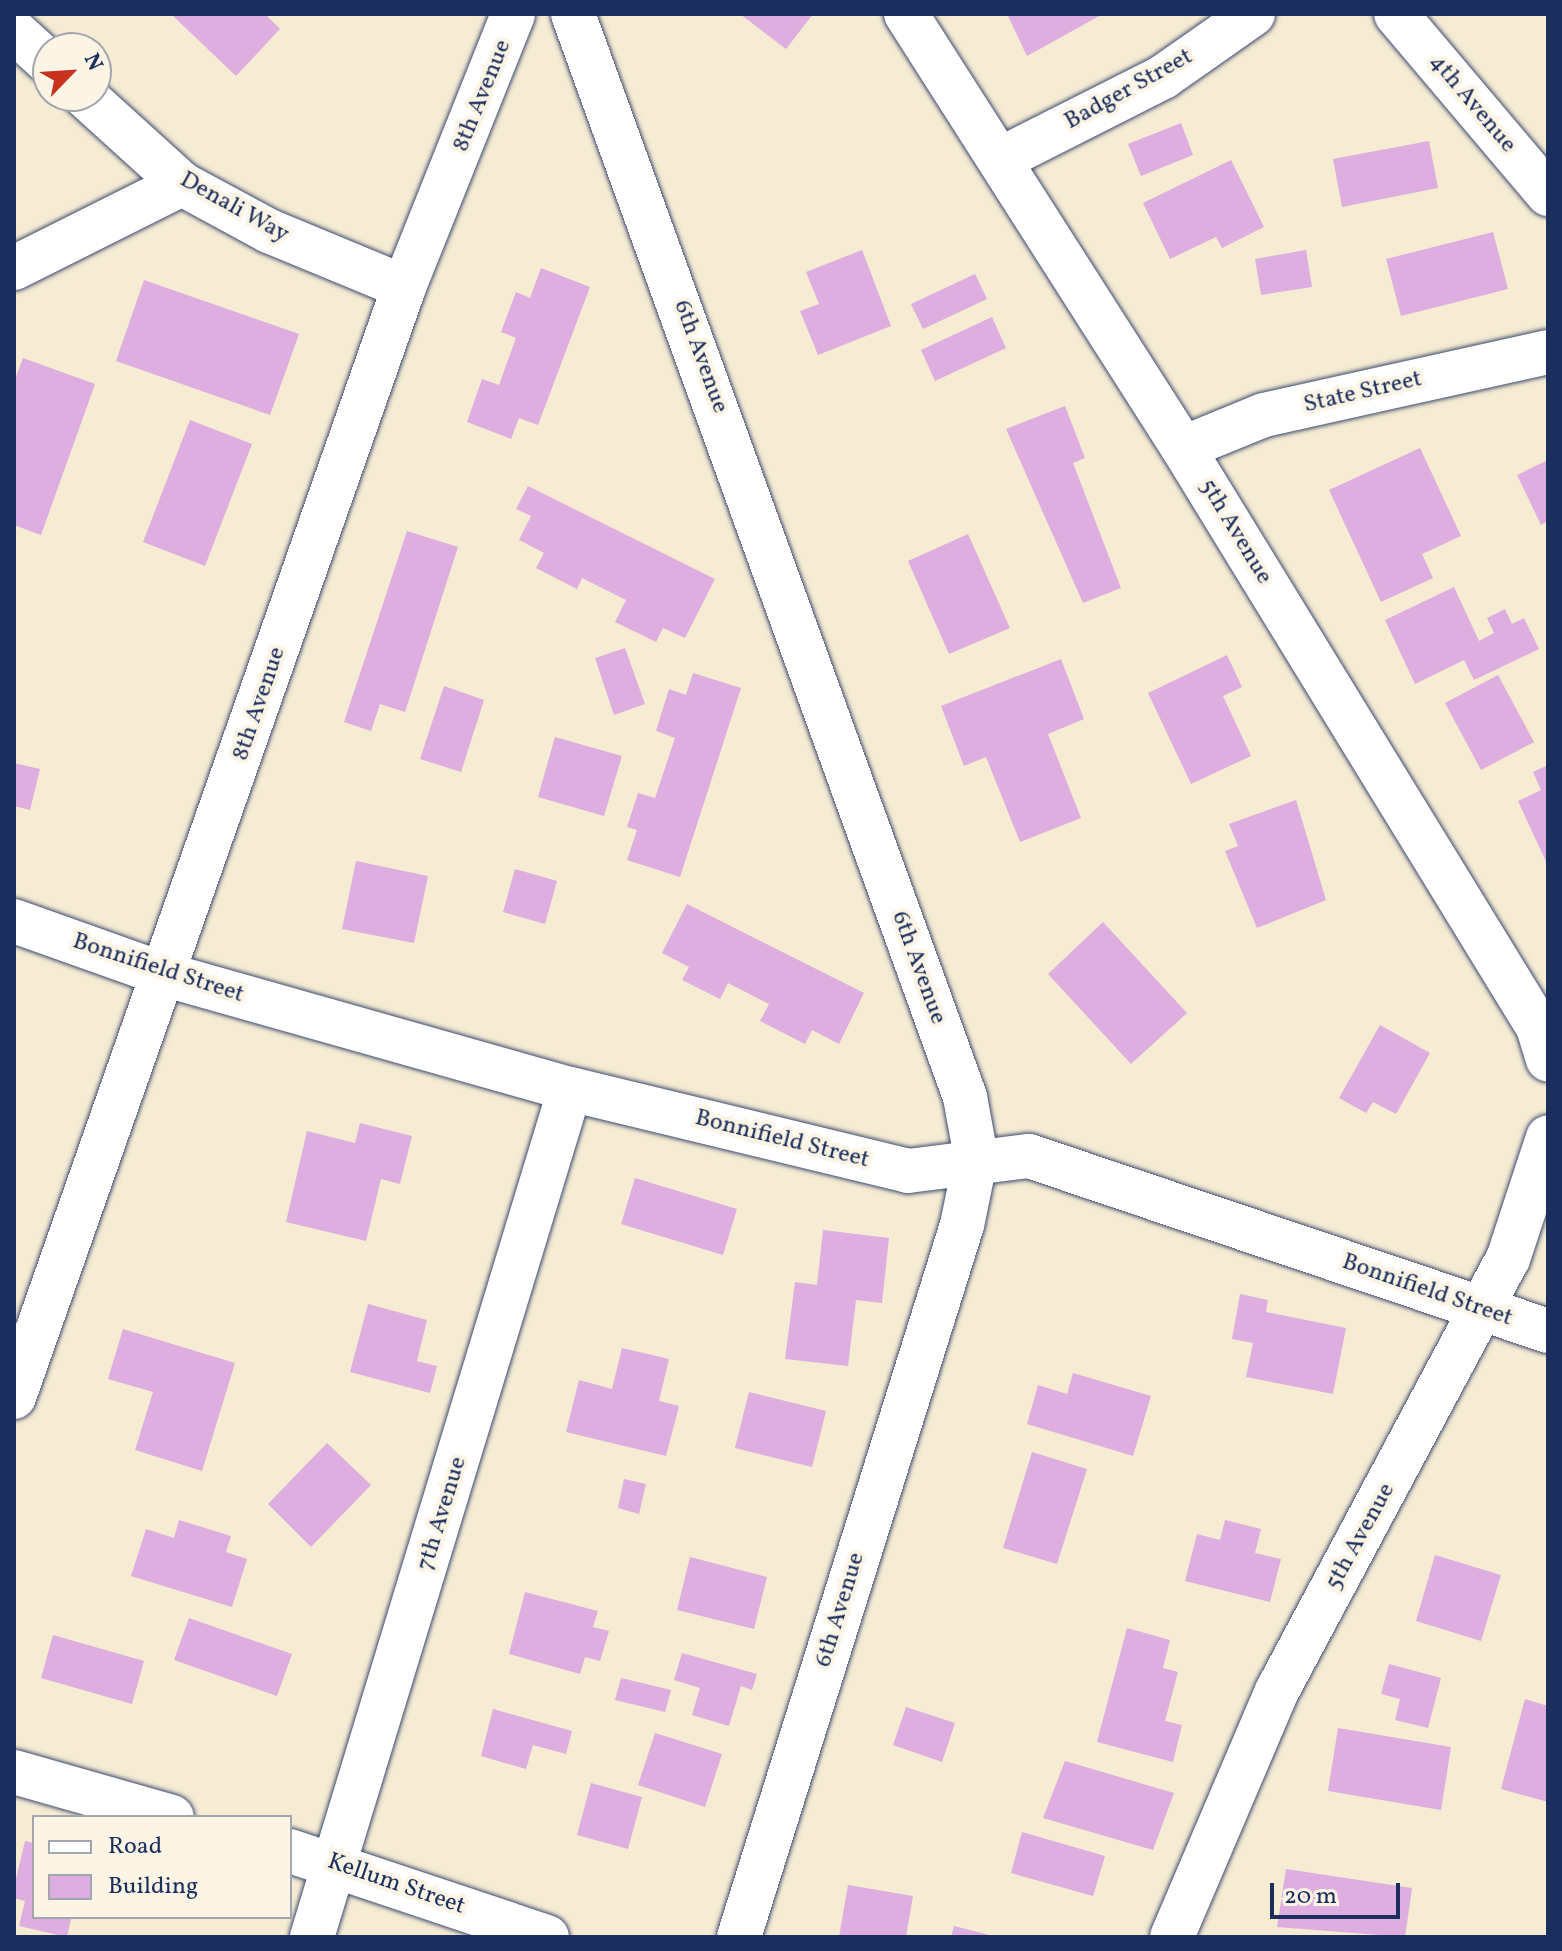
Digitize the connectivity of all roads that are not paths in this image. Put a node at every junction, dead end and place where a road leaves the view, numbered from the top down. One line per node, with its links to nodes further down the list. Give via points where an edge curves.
1 (513, 14): 13 (street, 8th Avenue)
2 (573, 14): 21 (street, 6th Avenue, via 965,1097)
3 (906, 14): 9 (street, 5th Avenue)
4 (1253, 14): 9 (street, Badger Street, via 1163,77)
5 (1396, 14): 11 (street, 4th Avenue)
6 (14, 31): 7 (street)
7 (32, 47)
8 (103, 112): 10 (street, Denali Way)
9 (1001, 159): 15 (street, 5th Avenue)
10 (182, 184): 12 (street); 13 (street, Denali Way, via 269,231)
11 (1548, 194)
12 (14, 268)
13 (404, 287): 17 (street, 8th Avenue)
14 (1548, 352): 15 (street, State Street, via 1264,415)
15 (1183, 448): 18 (street, 5th Avenue, via 1538,1027)
16 (14, 921): 17 (street, Bonnifield Street)
17 (163, 974): 19 (street, Bonnifield Street); 24 (street, 8th Avenue)
18 (1548, 1059)
19 (570, 1089): 21 (street, Bonnifield Street, via 908,1171); 28 (street, 7th Avenue)
20 (1548, 1137): 22 (street, 5th Avenue, via 1508,1259)
21 (976, 1157): 22 (street, Bonnifield Street, via 1029,1156); 31 (street, 6th Avenue, via 957,1240)
22 (1480, 1309): 23 (street, Bonnifield Street); 32 (street, 5th Avenue, via 1277,1691)
23 (1548, 1331)
24 (14, 1397)
25 (14, 1772): 26 (street)
26 (165, 1815)
27 (292, 1852): 28 (street, Kellum Street)
28 (337, 1864): 29 (street, 7th Avenue); 30 (street, Kellum Street)
29 (312, 1937)
30 (547, 1937)
31 (739, 1937)
32 (1172, 1937)

